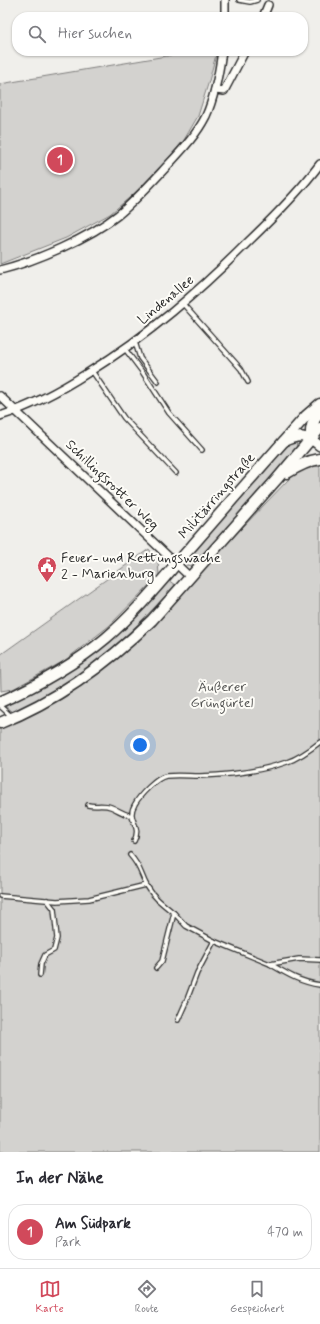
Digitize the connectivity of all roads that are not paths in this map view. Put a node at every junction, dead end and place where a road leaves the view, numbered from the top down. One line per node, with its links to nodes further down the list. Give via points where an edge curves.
1 (225, 0): 5 (street)
2 (239, 0): 3 (lane)
3 (257, 0)
4 (268, 5): 6 (street)
5 (225, 12)
6 (265, 12)
7 (221, 56): 9 (street)
8 (242, 56): 9 (street, via 224,91)
9 (215, 90): 11 (street, via 206,116 196,133 159,175 119,214 78,240)
10 (320, 164): 12 (street, Lindenallee, via 262,229)
11 (0, 270)
12 (183, 304): 13 (street, Lindenallee); 17 (lane, via 241,369)
13 (135, 342): 14 (street, Lindenallee); 16 (lane, via 142,362)
14 (125, 349): 15 (street, Lindenallee); 27 (lane, via 169,413)
15 (92, 371): 20 (street, Lindenallee, via 42,400); 29 (lane, via 124,418)
16 (158, 382)
17 (248, 382)
18 (0, 396): 20 (street, Schillingsrotter Weg)
19 (320, 404): 25 (main road, Militärringstraße)
20 (17, 411): 22 (street, Lindenallee); 31 (street, Schillingsrotter Weg)
21 (320, 411): 24 (main road, via 312,423)
22 (0, 416)
23 (320, 428): 24 (main road)
24 (311, 438): 25 (main road, via 292,437); 26 (main road); 30 (main road)
25 (283, 442): 31 (main road, Militärringstraße)
26 (320, 446)
27 (202, 450)
28 (320, 459): 30 (main road, via 299,465)
29 (176, 473)
30 (277, 479): 32 (main road)
31 (176, 565): 32 (street, Schillingsrotter Weg); 33 (main road, Militärringstraße, via 105,639 55,674)
32 (190, 577): 35 (main road, via 134,637 101,665 55,696)
33 (0, 702)
34 (0, 706): 35 (lane)
35 (13, 717): 36 (main road)
36 (0, 722)
37 (320, 742): 39 (lane, via 301,755 275,766 222,775 165,776 148,788 136,803)
38 (88, 805): 39 (lane, via 103,805)
39 (132, 816): 40 (lane, via 137,830)
40 (134, 841)
41 (130, 856): 42 (lane, via 139,866)
42 (146, 885): 44 (lane, via 89,899); 45 (lane, via 154,896)
43 (0, 896): 44 (lane)
44 (46, 900): 50 (lane, via 54,909 57,938 54,950 45,955)
45 (174, 913): 46 (lane, via 186,926); 49 (lane, via 162,961)
46 (214, 941): 48 (lane); 52 (lane)
47 (320, 960): 48 (lane, via 299,959)
48 (270, 964): 51 (lane, via 288,976)
49 (156, 968)
50 (40, 975)
51 (320, 985)
52 (178, 1020)

